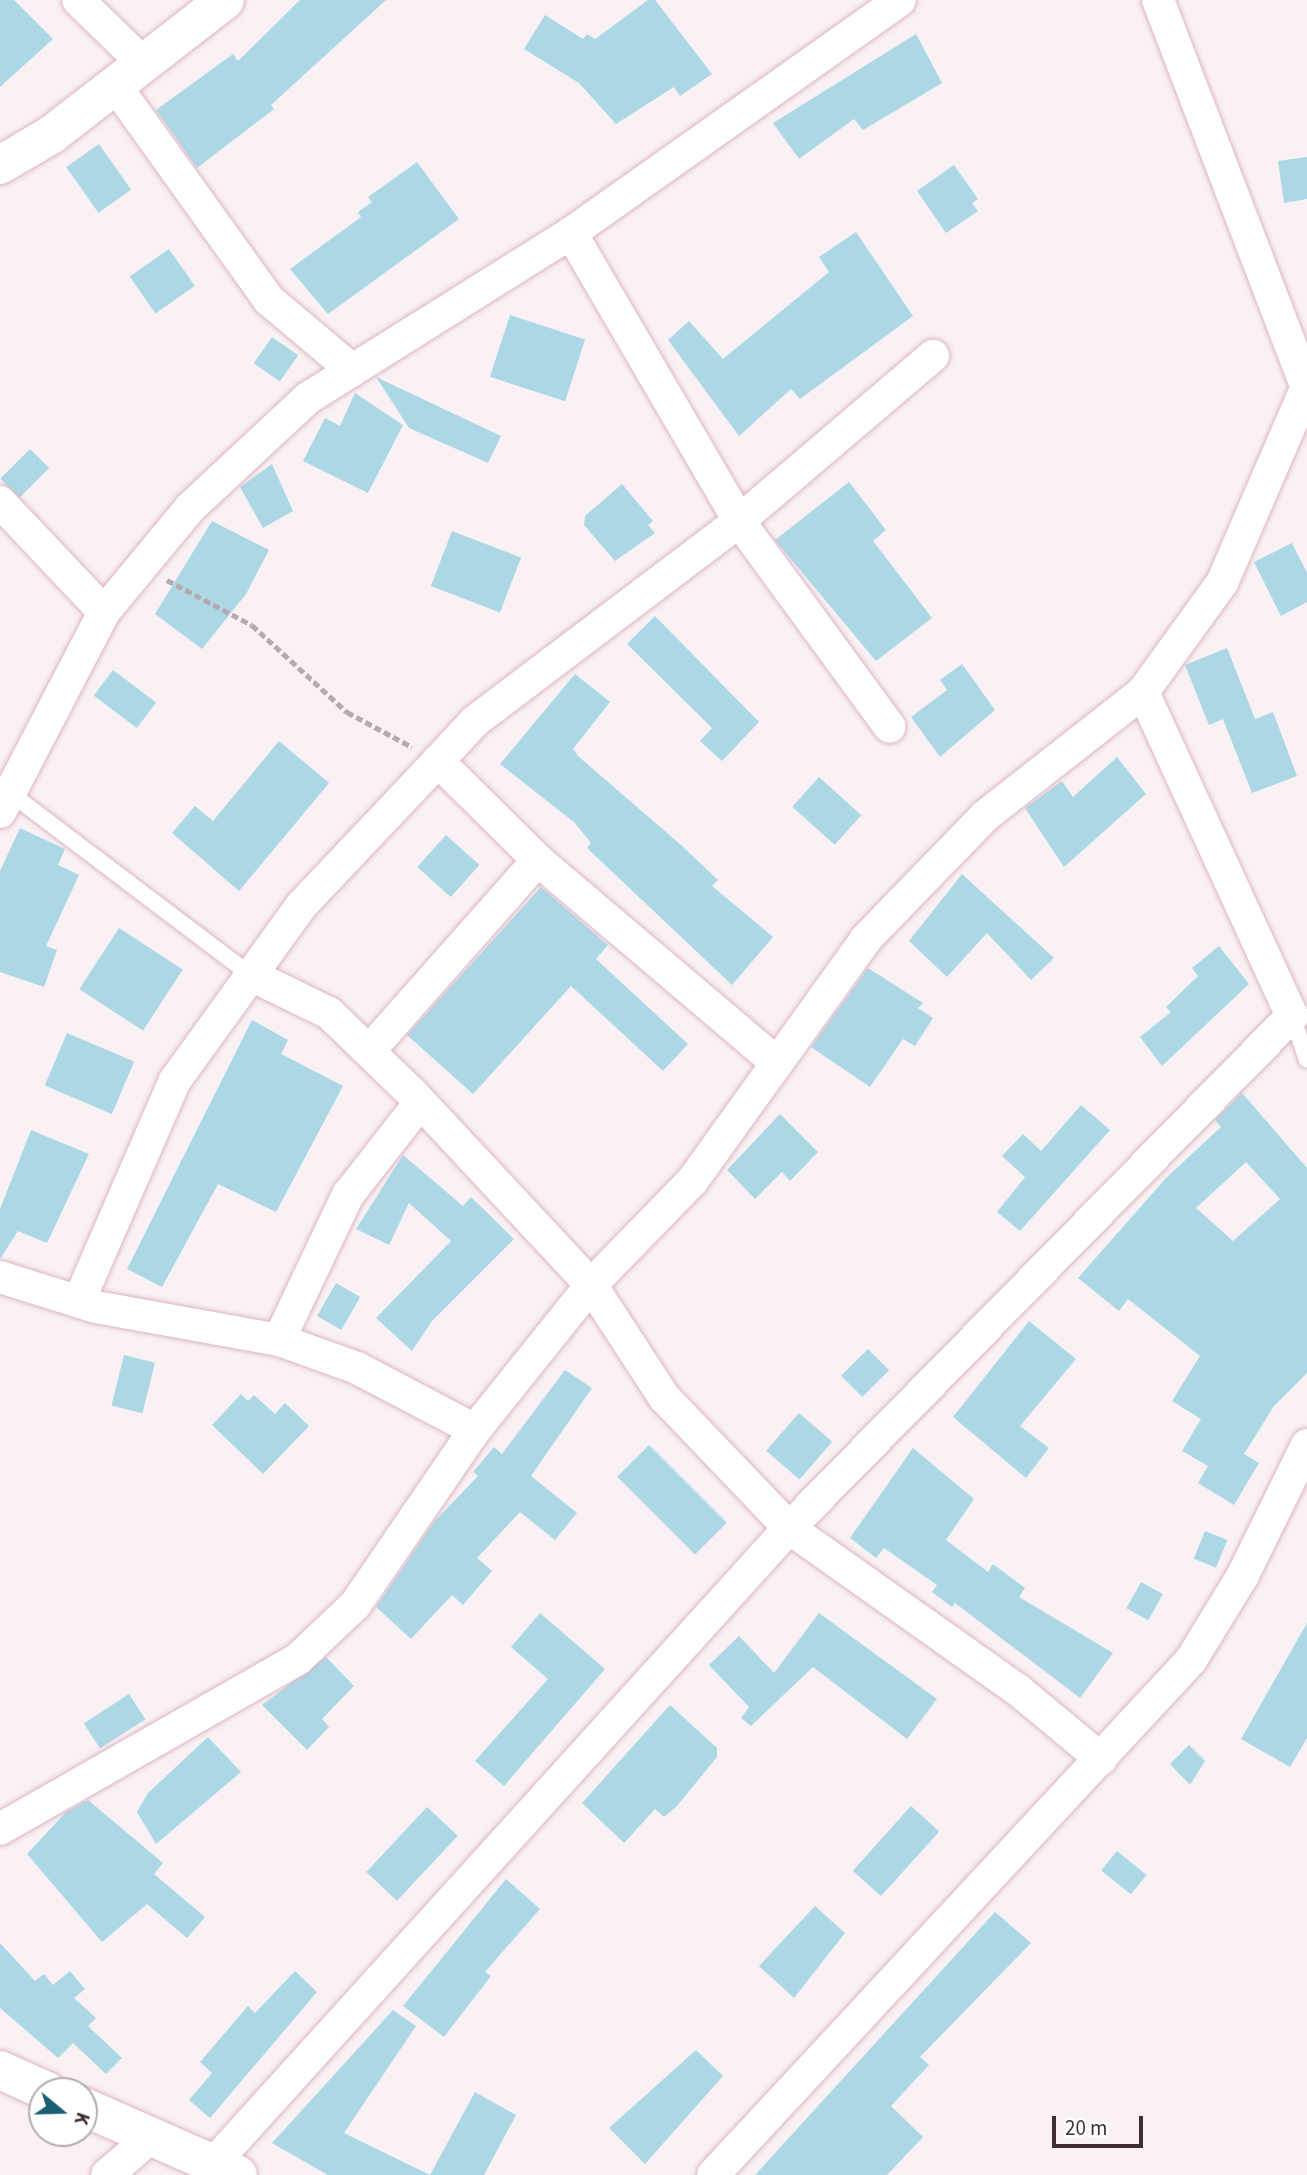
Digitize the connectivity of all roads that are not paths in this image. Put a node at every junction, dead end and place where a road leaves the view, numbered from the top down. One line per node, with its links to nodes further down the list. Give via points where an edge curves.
1 (78, 0): 5 (street)
2 (225, 0): 5 (street)
3 (900, 0): 7 (street)
4 (1158, 0): 10 (street)
5 (129, 74): 6 (street); 9 (street, via 269,300)
6 (0, 165)
7 (570, 233): 9 (street); 12 (street)
8 (933, 356): 12 (street)
9 (352, 370): 13 (street, via 298,407 190,508)
10 (1307, 388): 14 (street, via 1222,583)
11 (0, 502): 13 (street)
12 (739, 521): 15 (street); 16 (street, via 475,721)
13 (104, 612): 17 (street)
14 (1143, 692): 20 (street); 23 (street, via 985,816 866,939)
15 (890, 727)
16 (438, 761): 18 (street); 19 (street, via 301,906)
17 (3, 795): 19 (lane)
18 (538, 860): 21 (street); 23 (street)
19 (249, 974): 21 (street, via 329,1013); 27 (street, via 174,1082)
20 (1292, 1016): 22 (lane); 31 (street)
21 (369, 1051): 24 (street)
22 (1307, 1060)
23 (777, 1063): 26 (street, via 693,1180)
24 (420, 1103): 26 (street); 28 (street, via 348,1195)
25 (0, 1277): 27 (street)
26 (591, 1285): 29 (street); 31 (street, via 664,1397)
27 (79, 1301): 28 (street)
28 (279, 1340): 29 (street, via 357,1368)
29 (475, 1430): 33 (street, via 355,1605 298,1659)
30 (1307, 1445): 32 (street, via 1243,1575 1191,1660)
31 (789, 1528): 32 (street, via 1018,1690); 38 (street)
32 (1101, 1759): 40 (street)
33 (0, 1829)
34 (0, 2070): 35 (street)
35 (28, 2083)
36 (98, 2113): 37 (street)
37 (151, 2137): 38 (street); 39 (street)
38 (226, 2169)
39 (107, 2175)
40 (713, 2175)

